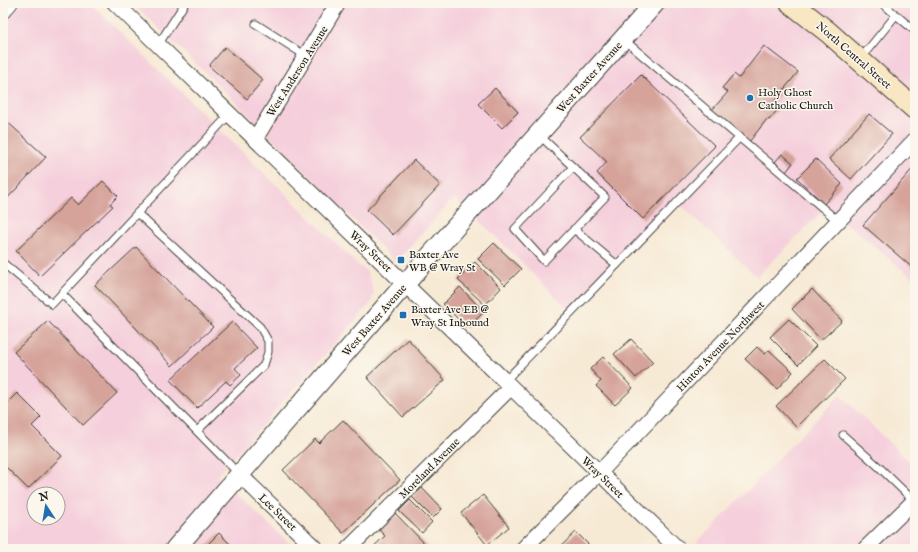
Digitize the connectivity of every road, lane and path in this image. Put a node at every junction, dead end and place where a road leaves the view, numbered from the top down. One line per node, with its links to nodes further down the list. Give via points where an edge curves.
1 (10, 3): 8 (street)
2 (115, 3): 13 (street, Wray Street)
3 (185, 3): 13 (lane)
4 (338, 3): 14 (street, West Anderson Avenue)
5 (655, 3): 12 (street, West Baxter Avenue)
6 (791, 3): 15 (main road, North Central Street)
7 (882, 3): 9 (lane)
8 (3, 11)
9 (896, 15): 11 (lane); 15 (lane)
10 (256, 24): 14 (lane)
11 (915, 31)
12 (623, 38): 18 (street, West Baxter Avenue); 19 (lane)
13 (158, 45): 17 (street, Wray Street)
14 (306, 56): 20 (street, West Anderson Avenue)
15 (859, 59): 16 (main road, North Central Street)
16 (915, 109)
17 (230, 114): 20 (street, Wray Street); 23 (lane)
18 (538, 134): 22 (lane); 28 (street, West Baxter Avenue)
19 (740, 138): 24 (lane); 27 (lane)
20 (255, 139): 28 (street, Wray Street)
21 (915, 140): 24 (street, Hinton Avenue Northwest)
22 (573, 167): 25 (lane, via 605,197); 25 (lane, via 515,229 544,261)
23 (137, 213): 29 (lane); 31 (lane, via 260,327 268,340 264,365)
24 (838, 221): 33 (street, Hinton Avenue Northwest)
25 (574, 229): 27 (lane)
26 (3, 263): 29 (lane, via 52,304)
27 (617, 265): 30 (lane)
28 (405, 284): 30 (street, Wray Street); 34 (street, West Baxter Avenue)
29 (62, 294): 31 (lane)
30 (508, 384): 33 (street, Wray Street); 38 (street, Moreland Avenue)
31 (197, 432): 34 (lane)
32 (843, 435): 35 (lane)
33 (599, 473): 39 (street, Hinton Avenue Northwest); 40 (street, Wray Street)
34 (240, 475): 36 (street, West Baxter Avenue); 37 (street, Lee Street)
35 (915, 500): 41 (street)
36 (175, 549)
37 (316, 549)
38 (348, 549)
39 (523, 549)
40 (678, 549)
41 (865, 549)

